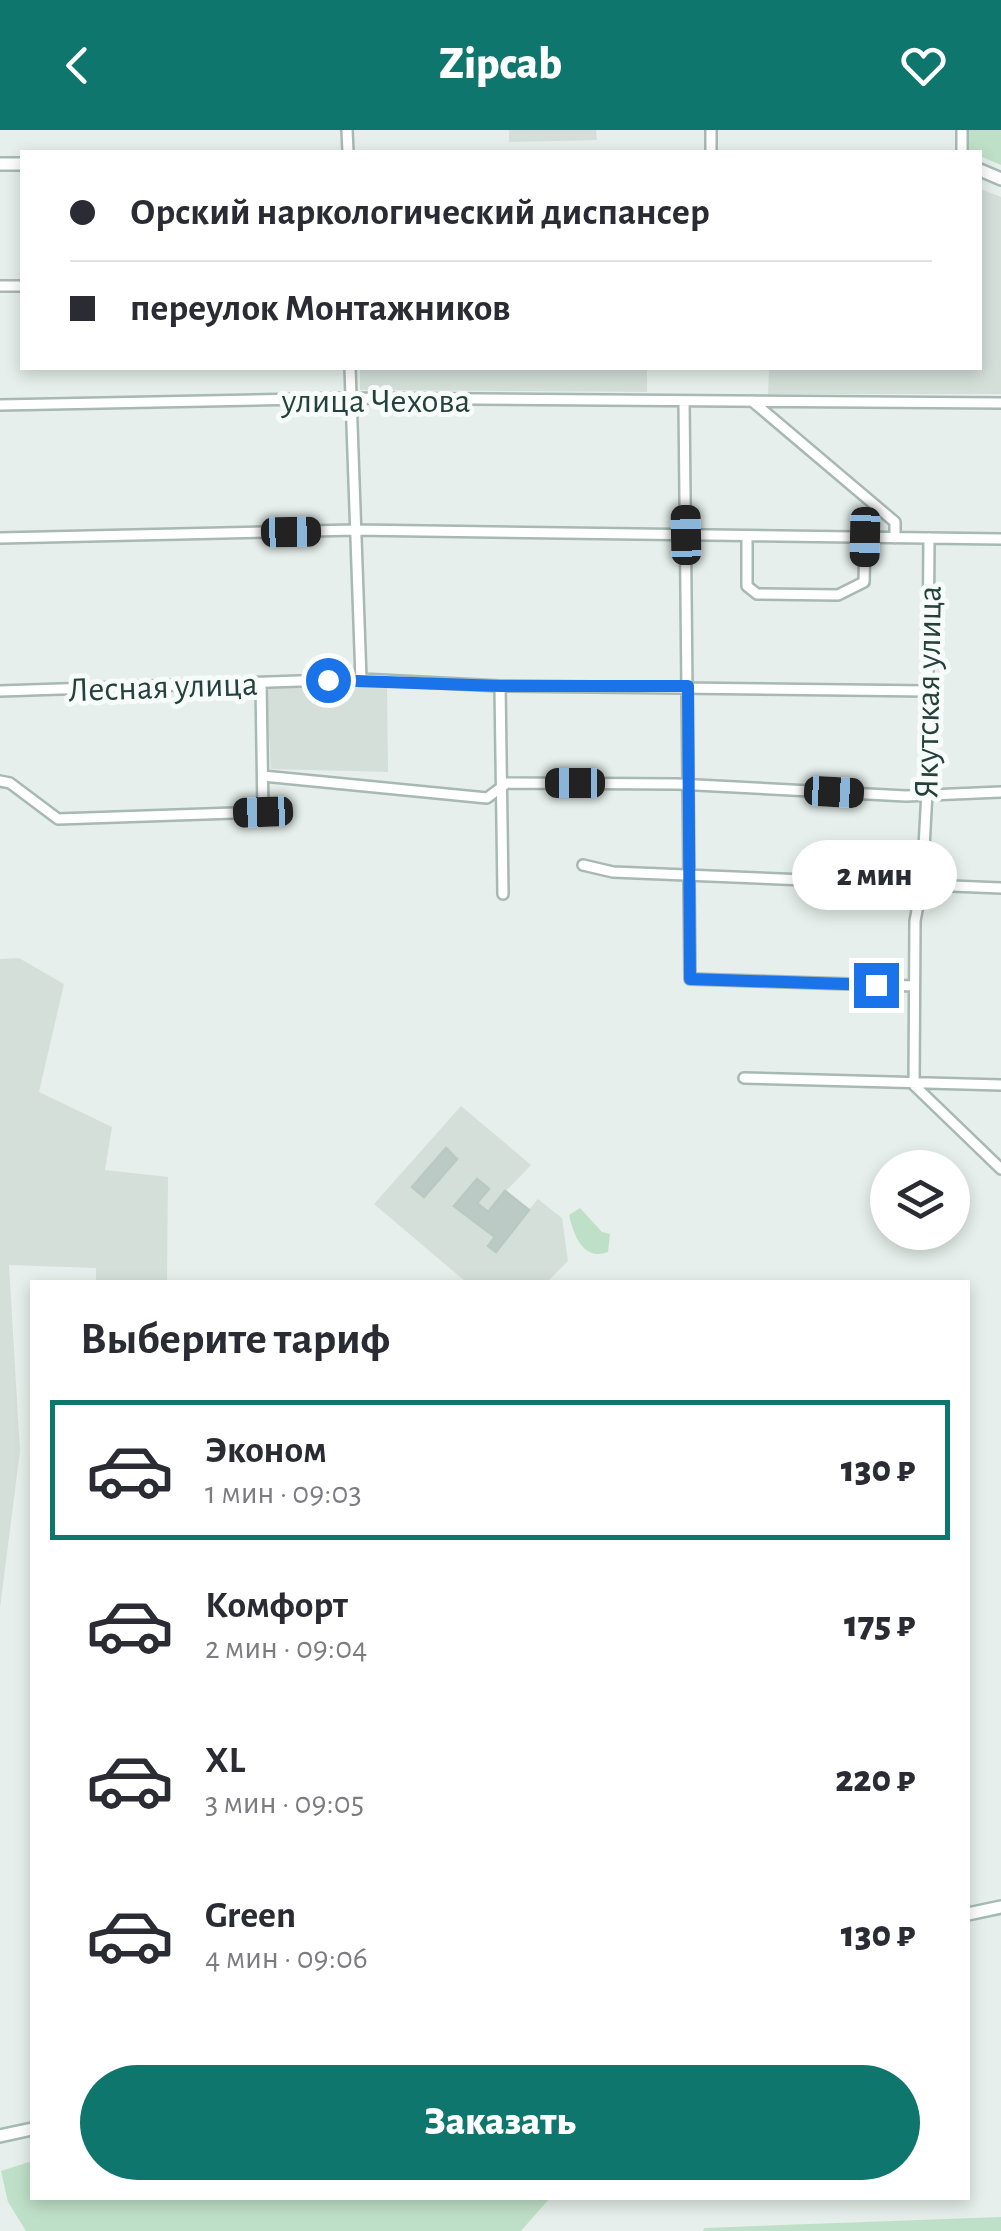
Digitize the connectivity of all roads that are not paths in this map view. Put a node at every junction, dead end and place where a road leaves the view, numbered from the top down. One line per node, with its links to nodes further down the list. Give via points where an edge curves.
1 (350, 370): 2 (street)
2 (351, 398): 3 (street, улица Чехова); 6 (street, улица Чехова); 7 (street)
3 (684, 401): 4 (street, улица Чехова); 8 (street)
4 (752, 401): 5 (street, улица Чехова); 12 (street, via 895,522)
5 (1001, 403)
6 (0, 406)
7 (355, 530): 8 (street); 11 (street); 15 (street)
8 (686, 535): 9 (street); 18 (street)
9 (747, 536): 10 (street); 10 (street, via 746,586 757,594 838,595 864,582)
10 (865, 537): 12 (street)
11 (0, 538)
12 (896, 538): 13 (street)
13 (929, 538): 14 (street); 20 (street, Якутская улица)
14 (1001, 539)
15 (361, 679): 16 (street, Лесная улица); 17 (street, Лесная улица)
16 (261, 682): 19 (street, Лесная улица); 21 (street)
17 (500, 686): 18 (street, Лесная улица); 23 (street)
18 (688, 686): 20 (street, Лесная улица); 24 (street)
19 (0, 690)
20 (926, 691): 25 (street, Якутская улица)
21 (263, 776): 22 (street, via 263,812 58,819); 23 (street, via 487,798)
22 (0, 781)
23 (501, 786): 24 (street); 31 (street)
24 (689, 786): 25 (street); 28 (street)
25 (927, 792): 26 (street); 29 (street, Якутская улица)
26 (1001, 792)
27 (583, 866): 28 (street)
28 (690, 875): 29 (street); 32 (street, via 690,979)
29 (922, 884): 30 (street); 32 (street, Якутская улица)
30 (1001, 888)
31 (503, 894)
32 (914, 986): 34 (street, Якутская улица)
33 (744, 1078): 34 (street)
34 (914, 1085): 35 (street); 36 (street)
35 (1001, 1085)
36 (1001, 1170)
37 (1001, 1907): 38 (main road)
38 (970, 1914)
39 (30, 2129): 40 (main road)
40 (0, 2136)

